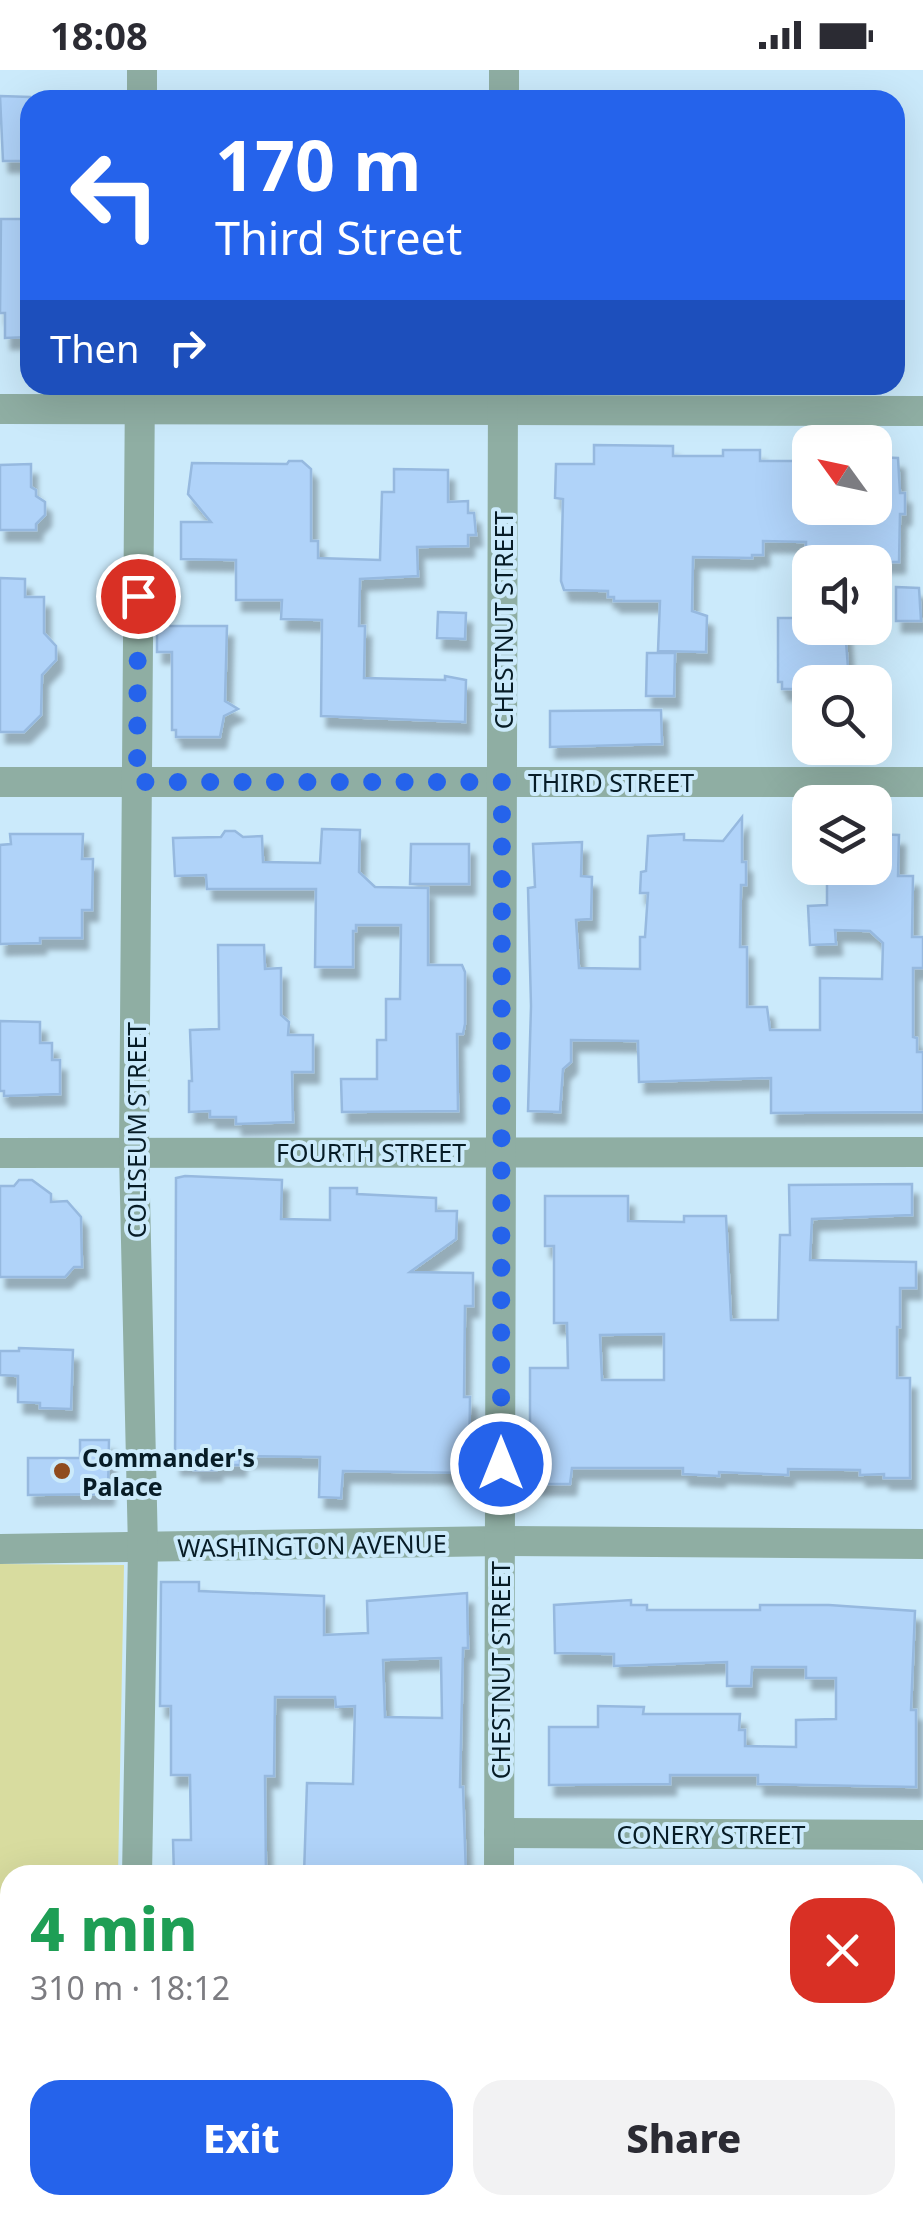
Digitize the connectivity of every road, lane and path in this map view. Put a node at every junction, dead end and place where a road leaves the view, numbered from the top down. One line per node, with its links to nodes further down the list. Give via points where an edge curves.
1 (140, 397): 2 (street); 3 (street); 6 (street, COLISEUM STREET)
2 (503, 398): 4 (street); 7 (street, CHESTNUT STREET)
3 (0, 409)
4 (923, 411)
5 (0, 782): 6 (street, THIRD STREET)
6 (137, 782): 7 (street, THIRD STREET); 10 (street, COLISEUM STREET)
7 (502, 782): 8 (street, THIRD STREET); 11 (street, CHESTNUT STREET)
8 (923, 782)
9 (0, 1152): 10 (street, FOURTH STREET)
10 (134, 1152): 11 (street, FOURTH STREET); 16 (street, COLISEUM STREET)
11 (502, 1152): 12 (street, FOURTH STREET); 13 (street, CHESTNUT STREET)
12 (923, 1152)
13 (500, 1542): 14 (street, WASHINGTON AVENUE); 16 (street, WASHINGTON AVENUE); 17 (street, CHESTNUT STREET)
14 (923, 1544)
15 (0, 1548): 16 (street, WASHINGTON AVENUE)
16 (143, 1549): 19 (street, COLISEUM STREET)
17 (499, 1833): 18 (street, CONERY STREET); 20 (street, CHESTNUT STREET)
18 (923, 1835)
19 (138, 1865)
20 (499, 1865)

